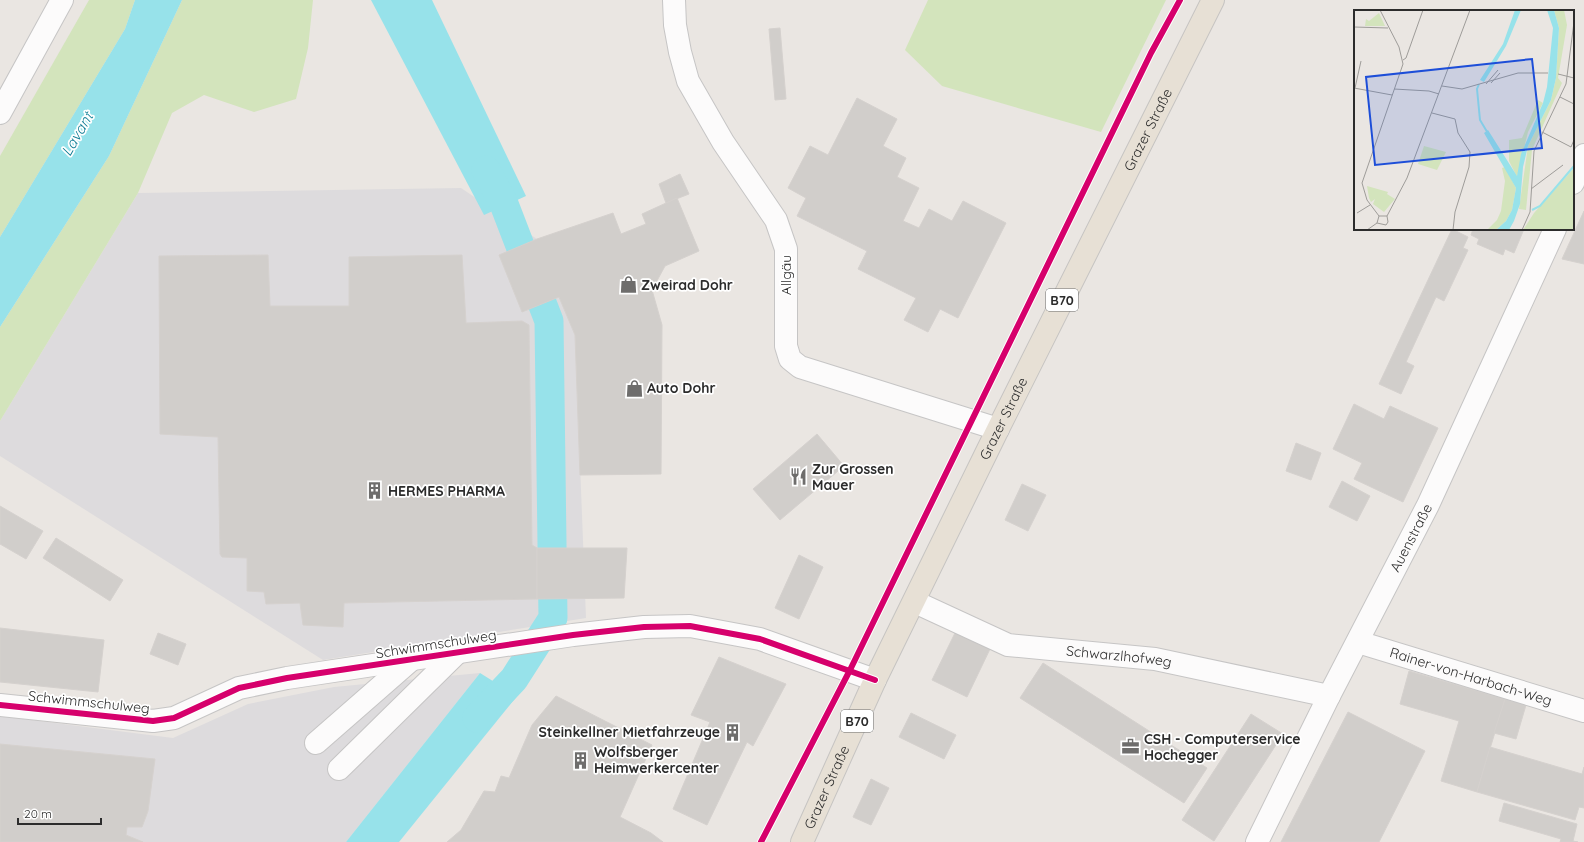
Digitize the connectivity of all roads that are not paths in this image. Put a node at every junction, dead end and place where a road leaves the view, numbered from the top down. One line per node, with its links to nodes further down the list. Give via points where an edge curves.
1 (62, 0): 4 (street)
2 (674, 0): 8 (street, Allgäu, via 674,25 688,81 723,142 776,220 786,249 786,346 790,359 800,367)
3 (1213, 0): 8 (main road, Grazer Straße / B70)
4 (0, 113)
5 (1584, 155): 6 (street)
6 (1574, 180)
7 (1555, 230): 10 (street, Auenstraße, via 1428,505)
8 (998, 429): 9 (main road, Grazer Straße / B70)
9 (915, 602): 13 (main road, Grazer Straße / B70); 14 (street, Schwarzlhofweg, via 1008,645 1155,659)
10 (1358, 642): 14 (street, Auenstraße); 16 (street, Rainer-von-Harbach-Weg)
11 (457, 652): 12 (street, Schwimmschulweg); 13 (street, Schwimmschulweg, via 644,626 690,626 760,639); 18 (street)
12 (411, 660): 15 (street, Schwimmschulweg, via 286,678 239,688 174,718 153,721); 17 (street)
13 (876, 680): 19 (main road, Grazer Straße / B70)
14 (1329, 696): 20 (street, Auenstraße)
15 (0, 706)
16 (1584, 711)
17 (316, 743)
18 (339, 769)
19 (802, 842)
20 (1257, 842)

